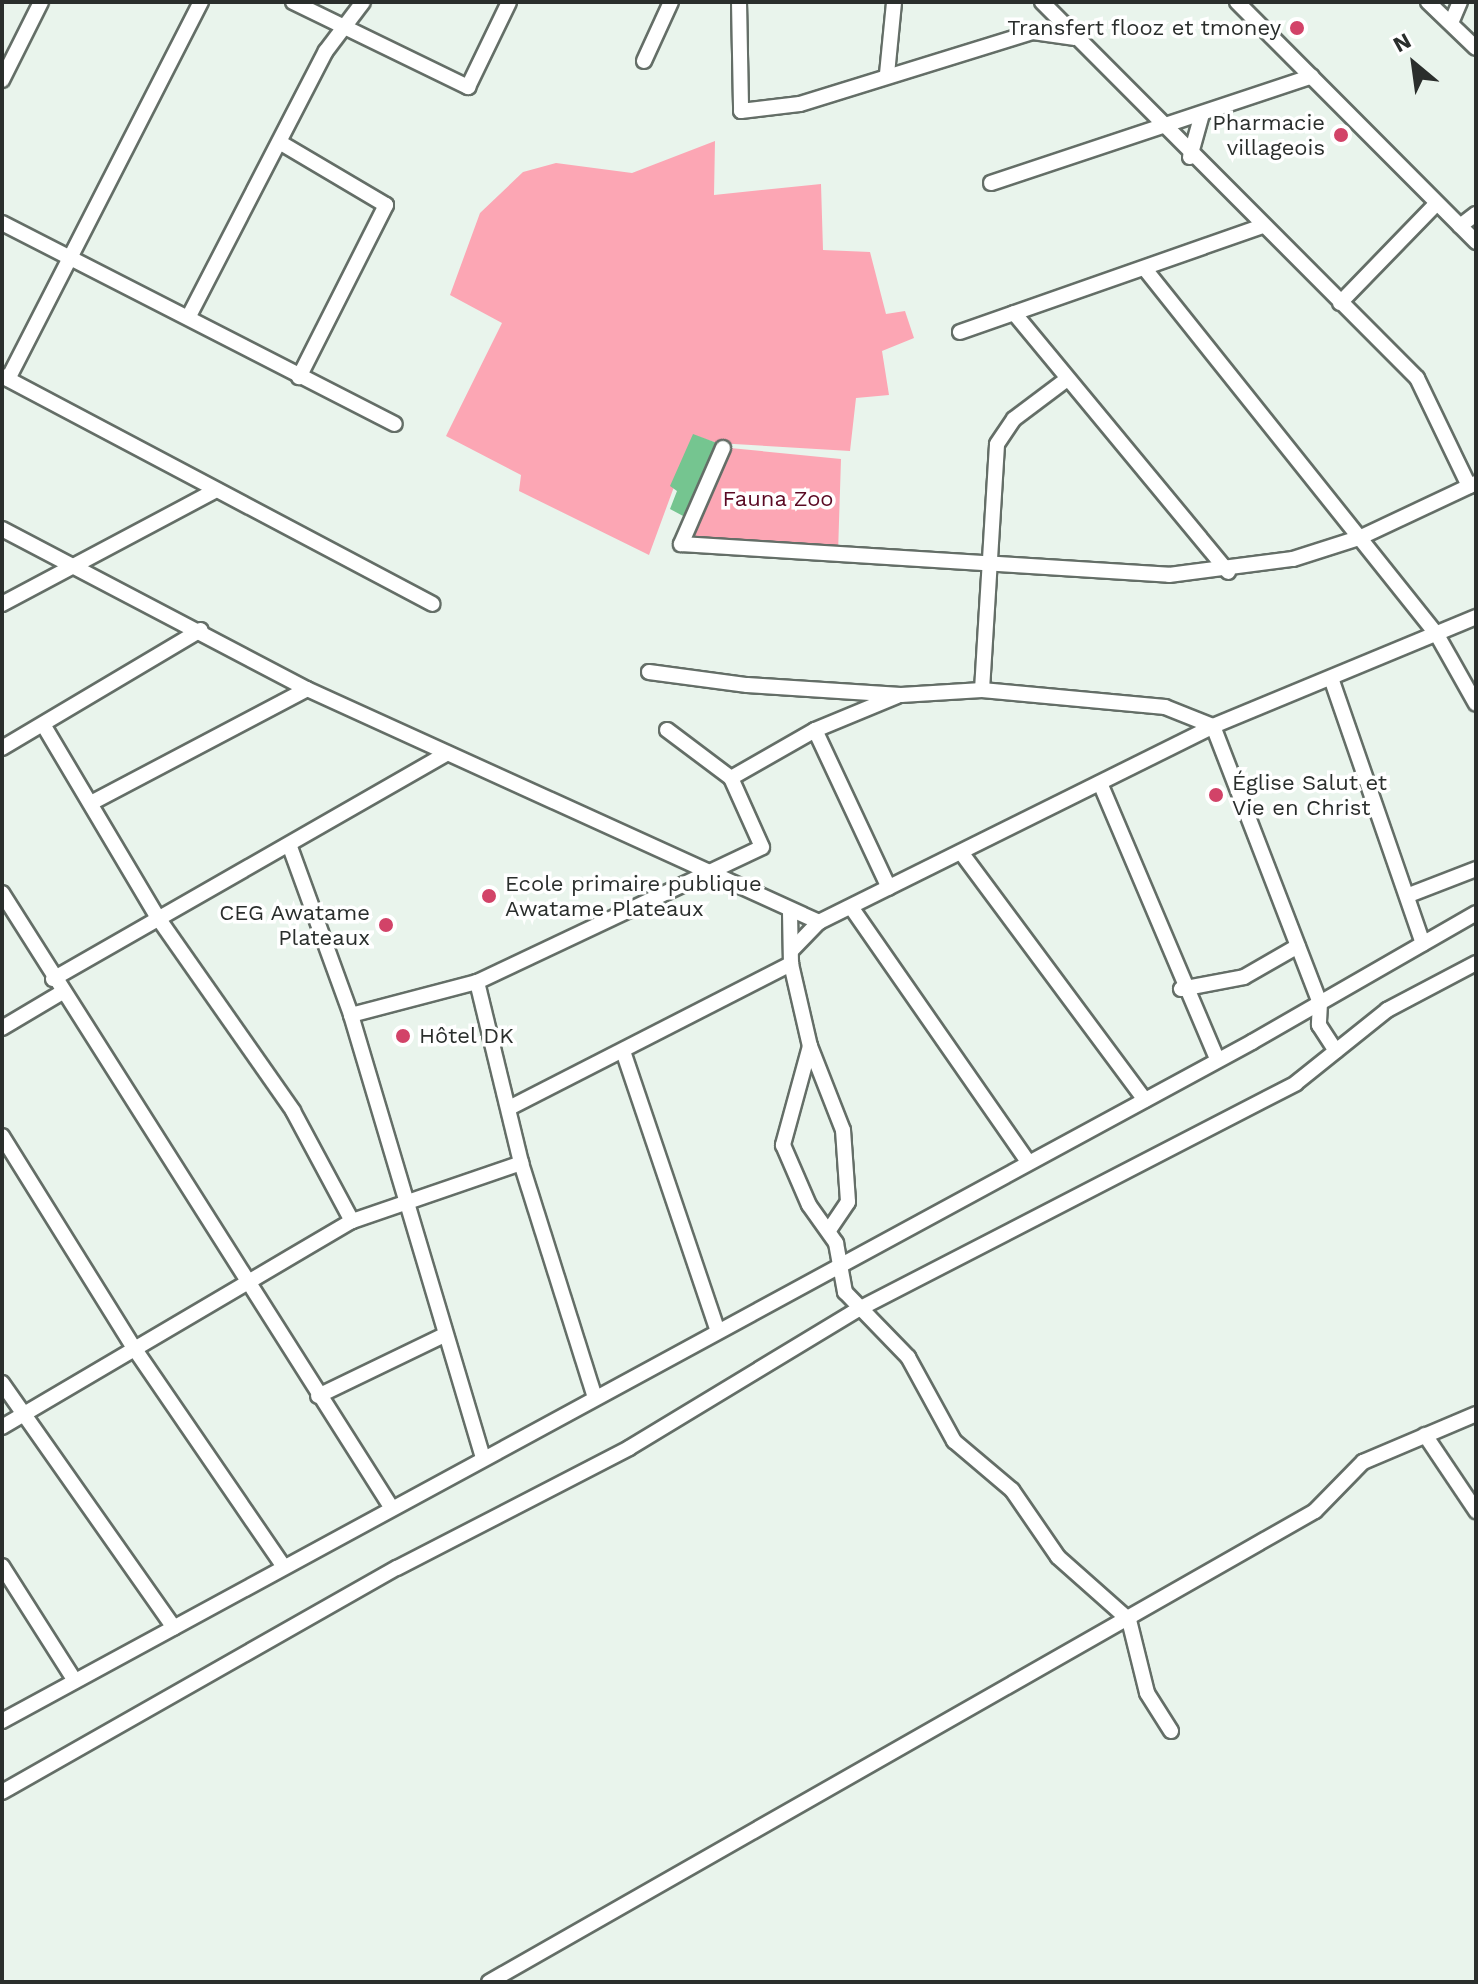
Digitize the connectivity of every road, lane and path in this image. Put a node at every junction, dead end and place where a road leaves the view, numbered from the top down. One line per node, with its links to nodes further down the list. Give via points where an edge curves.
1 (41, 2): 20 (street)
2 (201, 2): 32 (street)
3 (293, 2): 14 (street)
4 (363, 2): 14 (street)
5 (509, 2): 14 (street, via 468,87)
6 (671, 2): 17 (street)
7 (739, 2): 18 (street, via 741,111 765,113)
8 (894, 2): 18 (street)
9 (1042, 2): 15 (street)
10 (1237, 2): 19 (street)
11 (1428, 2): 13 (street)
12 (1460, 2): 13 (street)
13 (1451, 23): 16 (street)
14 (345, 28): 23 (street)
15 (1074, 38): 18 (street, via 1033,32); 22 (street)
16 (1476, 48)
17 (644, 61)
18 (887, 74)
19 (1312, 76): 21 (street); 26 (street)
20 (2, 80)
21 (1202, 114): 22 (street); 24 (street)
22 (1162, 128): 24 (street); 25 (street)
23 (281, 143): 36 (street); 38 (street, via 386,205)
24 (1190, 157): 29 (street)
25 (991, 183)
26 (1435, 205): 30 (street); 34 (street)
27 (1476, 214): 30 (street)
28 (2, 223): 32 (street)
29 (1263, 226): 33 (street); 34 (street)
30 (1460, 226): 31 (street)
31 (1476, 242)
32 (68, 256): 36 (street); 39 (street)
33 (1145, 269): 35 (street); 46 (street)
34 (1340, 303): 43 (street, via 1428,392)
35 (1014, 313): 37 (street); 40 (street)
36 (189, 316): 38 (street)
37 (960, 332)
38 (299, 377): 41 (street)
39 (5, 378): 44 (street)
40 (1067, 379): 47 (street, via 1014,419 997,444); 49 (street)
41 (394, 424)
42 (723, 448): 47 (street, via 681,544)
43 (1472, 484): 46 (street)
44 (213, 492): 48 (street); 51 (street)
45 (2, 529): 48 (street)
46 (1359, 538): 49 (street); 54 (street)
47 (994, 563): 49 (street); 58 (street)
48 (79, 564): 50 (street); 53 (street)
49 (1228, 572)
50 (2, 604)
51 (432, 604)
52 (1476, 617): 54 (street)
53 (201, 630): 57 (street); 61 (street)
54 (1436, 633): 56 (street); 60 (street)
55 (649, 672): 59 (street)
56 (1331, 678): 62 (street); 76 (street)
57 (307, 689): 66 (street); 69 (street)
58 (982, 690): 59 (street); 62 (street, via 1165,707)
59 (901, 695): 64 (street)
60 (1476, 704)
61 (44, 726): 65 (street); 69 (street)
62 (1213, 726): 68 (street); 83 (street)
63 (667, 730): 67 (street)
64 (815, 730): 67 (street); 74 (street)
65 (2, 748)
66 (447, 753): 70 (street); 73 (street)
67 (731, 778): 73 (street, via 762,847)
68 (1100, 783): 71 (street); 88 (street)
69 (91, 803): 80 (street)
70 (290, 847): 80 (street); 91 (street)
71 (963, 855): 74 (street); 97 (street)
72 (1476, 869): 76 (street)
73 (710, 876): 78 (street); 87 (street)
74 (889, 888): 77 (street)
75 (2, 893): 86 (street)
76 (1409, 895): 82 (street)
77 (851, 907): 81 (street); 100 (street)
78 (790, 912): 81 (street); 84 (street)
79 (1476, 913): 82 (street)
80 (156, 915): 86 (street); 103 (street, via 285,1099)
81 (819, 922): 84 (street)
82 (1423, 943): 90 (street)
83 (1298, 946): 88 (street, via 1244,977); 90 (street)
84 (791, 958): 93 (street); 95 (street)
85 (1476, 963): 94 (street, via 1387,1010)
86 (53, 979): 89 (street)
87 (477, 982): 91 (street); 98 (street)
88 (1181, 989): 96 (street)
89 (61, 993): 92 (street); 106 (street)
90 (1320, 1003): 94 (street, via 1319,1025); 96 (street)
91 (351, 1015): 102 (street)
92 (2, 1028)
93 (810, 1046): 104 (street, via 843,1130 848,1202); 104 (street, via 783,1145 809,1205)
94 (1336, 1051): 107 (street, via 1296,1083)
95 (624, 1054): 98 (street); 108 (street)
96 (1217, 1059): 97 (street)
97 (1145, 1100): 100 (street)
98 (509, 1108): 101 (street)
99 (2, 1136): 110 (street)
100 (1027, 1160): 105 (street)
101 (521, 1163): 102 (street); 112 (street)
102 (406, 1200): 103 (street); 109 (street)
103 (352, 1221): 106 (street)
104 (829, 1230): 105 (street)
105 (840, 1260): 107 (street, via 845,1292); 108 (street)
106 (247, 1278): 110 (street); 113 (street)
107 (857, 1310): 123 (street, via 908,1357 954,1441 1012,1490 1058,1557); 128 (street, via 665,1428 397,1568)
108 (717, 1328): 112 (street)
109 (442, 1336): 113 (street); 118 (street)
110 (134, 1348): 115 (street); 122 (street)
111 (2, 1383): 115 (street)
112 (594, 1395): 118 (street)
113 (318, 1396): 119 (street)
114 (1476, 1414): 117 (street)
115 (22, 1416): 116 (street); 124 (street)
116 (2, 1427)
117 (1425, 1435): 120 (street); 123 (street, via 1363,1462 1315,1511)
118 (483, 1457): 119 (street)
119 (391, 1507): 122 (street)
120 (1476, 1511)
121 (2, 1566): 125 (street)
122 (284, 1567): 124 (street)
123 (1129, 1620): 127 (street, via 1147,1693); 129 (street)
124 (174, 1628): 125 (street)
125 (75, 1681): 126 (street)
126 (2, 1721)
127 (1171, 1731)
128 (2, 1792)
129 (489, 1982)

